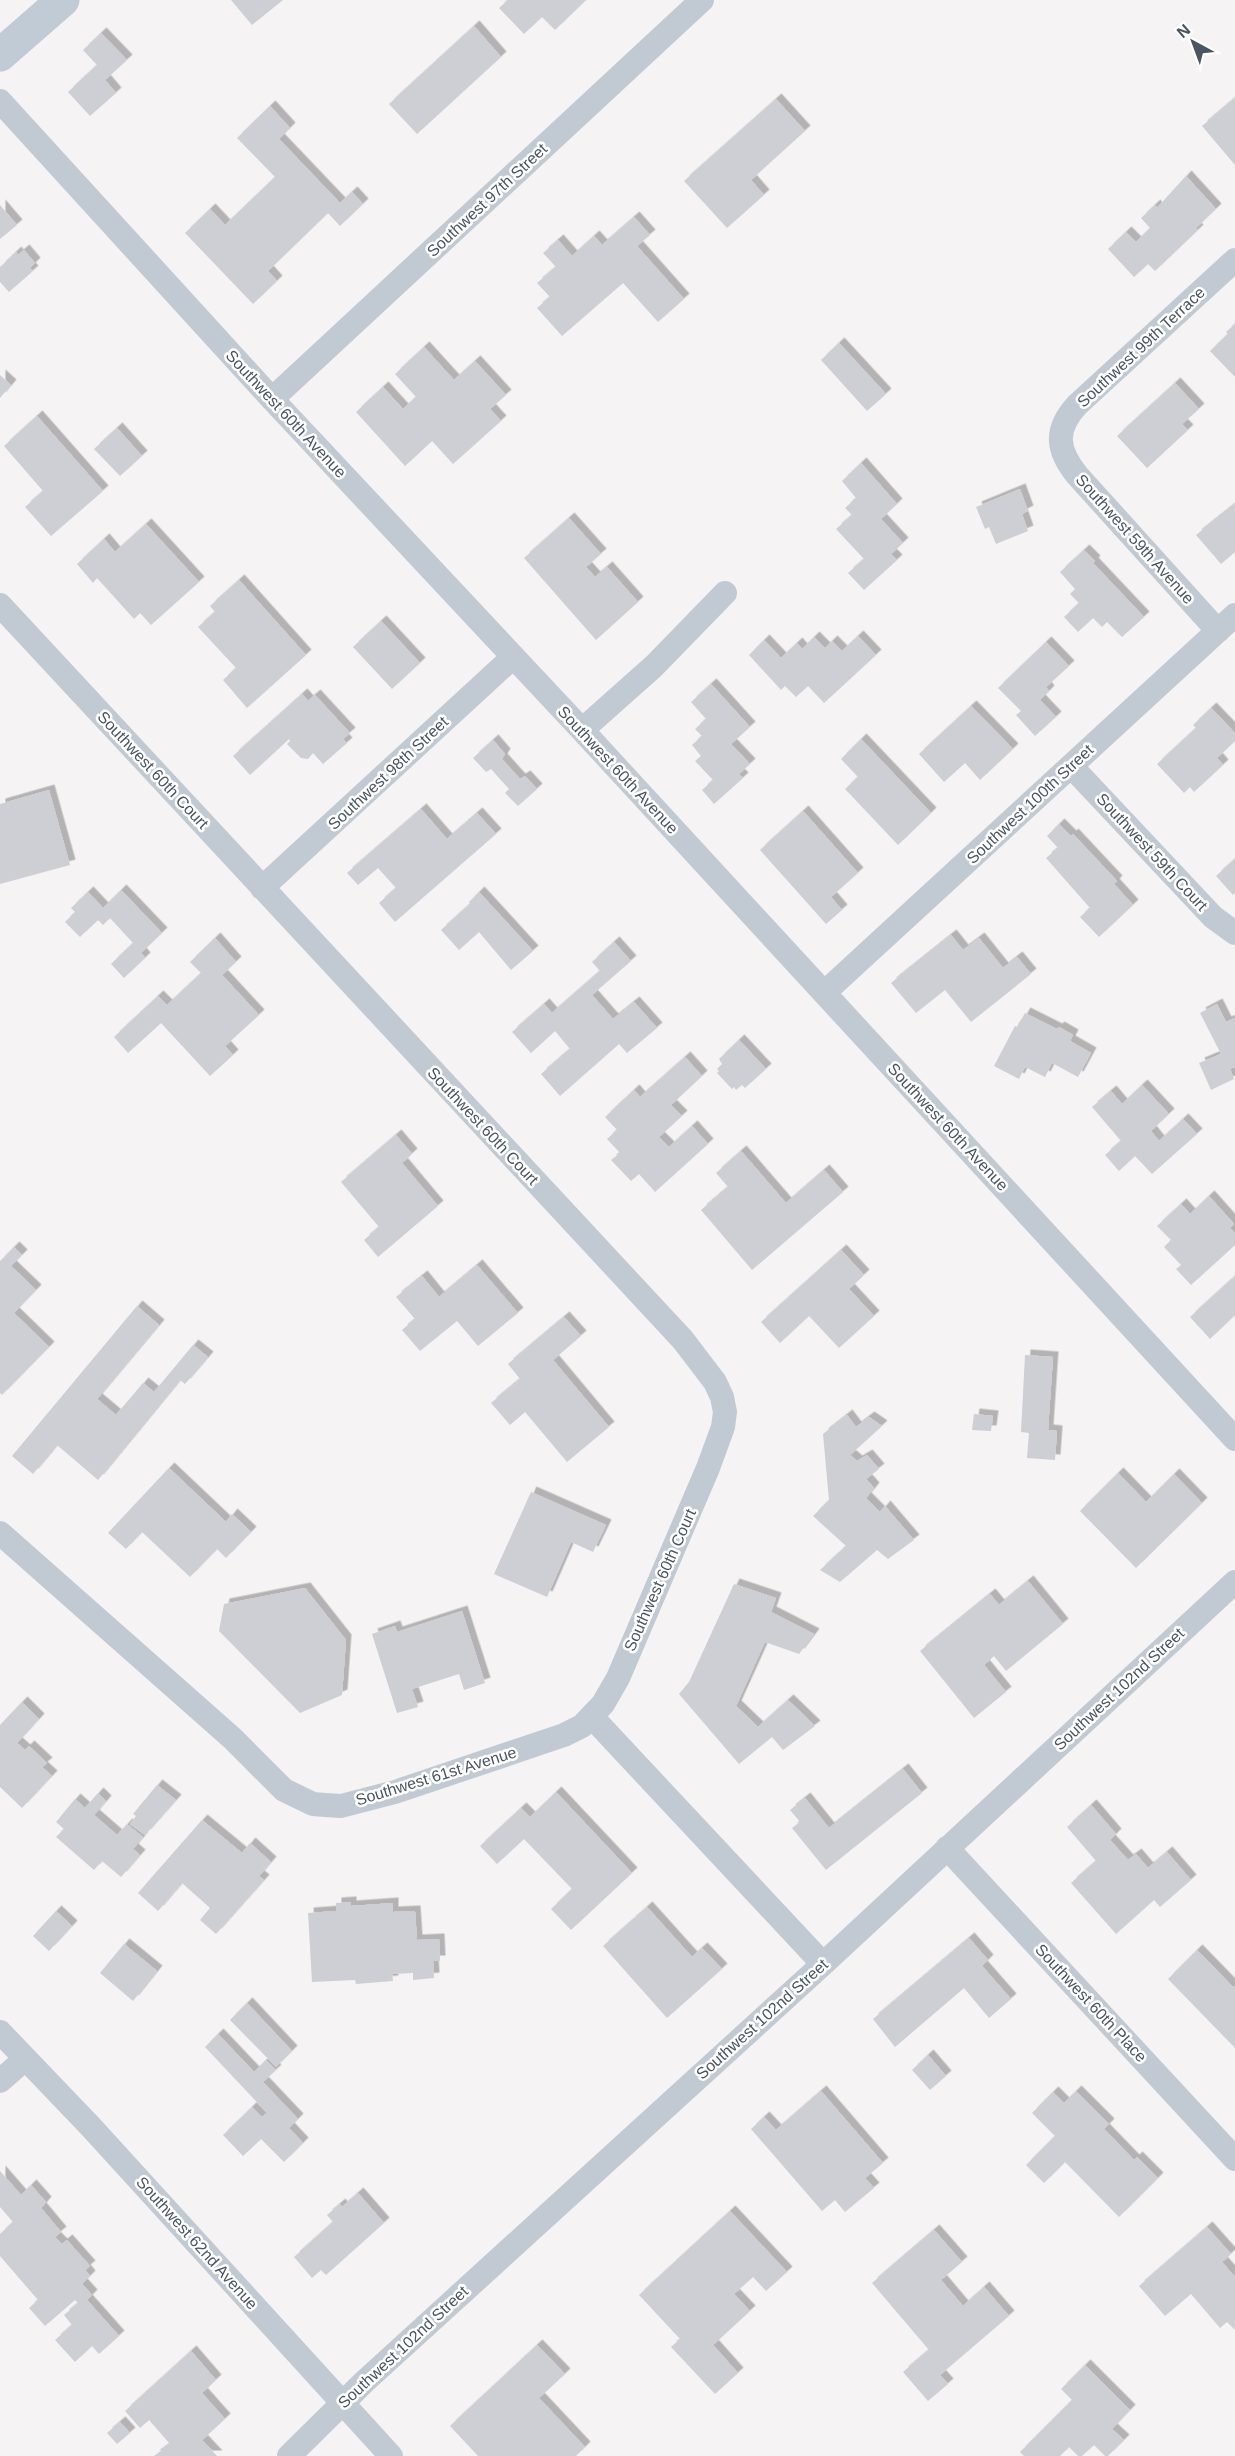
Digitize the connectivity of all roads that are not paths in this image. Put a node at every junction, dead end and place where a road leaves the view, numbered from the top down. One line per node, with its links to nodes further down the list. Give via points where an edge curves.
1 (63, 0): 3 (street)
2 (702, 0): 6 (street, Southwest 97th Street)
3 (0, 55)
4 (0, 101): 6 (street, Southwest 60th Avenue)
5 (1235, 260): 7 (street, Southwest 99th Terrace, via 1077,405 1064,422)
6 (272, 399): 11 (street, Southwest 60th Avenue)
7 (1060, 441): 10 (street, Southwest 59th Avenue, via 1077,476)
8 (725, 593): 12 (street, via 654,666)
9 (0, 604): 14 (street, Southwest 60th Court)
10 (1226, 623): 13 (street, Southwest 100th Street)
11 (513, 657): 12 (street, Southwest 60th Avenue); 14 (street, Southwest 98th Street)
12 (582, 730): 16 (street, Southwest 60th Avenue)
13 (1071, 766): 15 (street, Southwest 59th Court, via 1213,917); 16 (street, Southwest 100th Street)
14 (262, 888): 20 (street, Southwest 60th Court, via 683,1340 722,1397 725,1412 718,1446 618,1678)
15 (1235, 933)
16 (824, 993): 17 (street, Southwest 60th Avenue)
17 (1235, 1439)
18 (0, 1533): 20 (street, Southwest 61st Avenue, via 232,1738 284,1790 313,1804 341,1806 395,1792 564,1736)
19 (1235, 1582): 21 (street, Southwest 102nd Street)
20 (592, 1717): 22 (street)
21 (946, 1848): 22 (street, Southwest 102nd Street); 26 (street, Southwest 60th Place)
22 (823, 1964): 27 (street, Southwest 102nd Street)
23 (0, 2032): 24 (street, Southwest 62nd Avenue)
24 (25, 2059): 25 (street); 27 (street, Southwest 62nd Avenue)
25 (0, 2081)
26 (1235, 2159)
27 (342, 2403): 28 (street, Southwest 102nd Street); 29 (street, Southwest 62nd Avenue)
28 (289, 2456)
29 (391, 2456)

